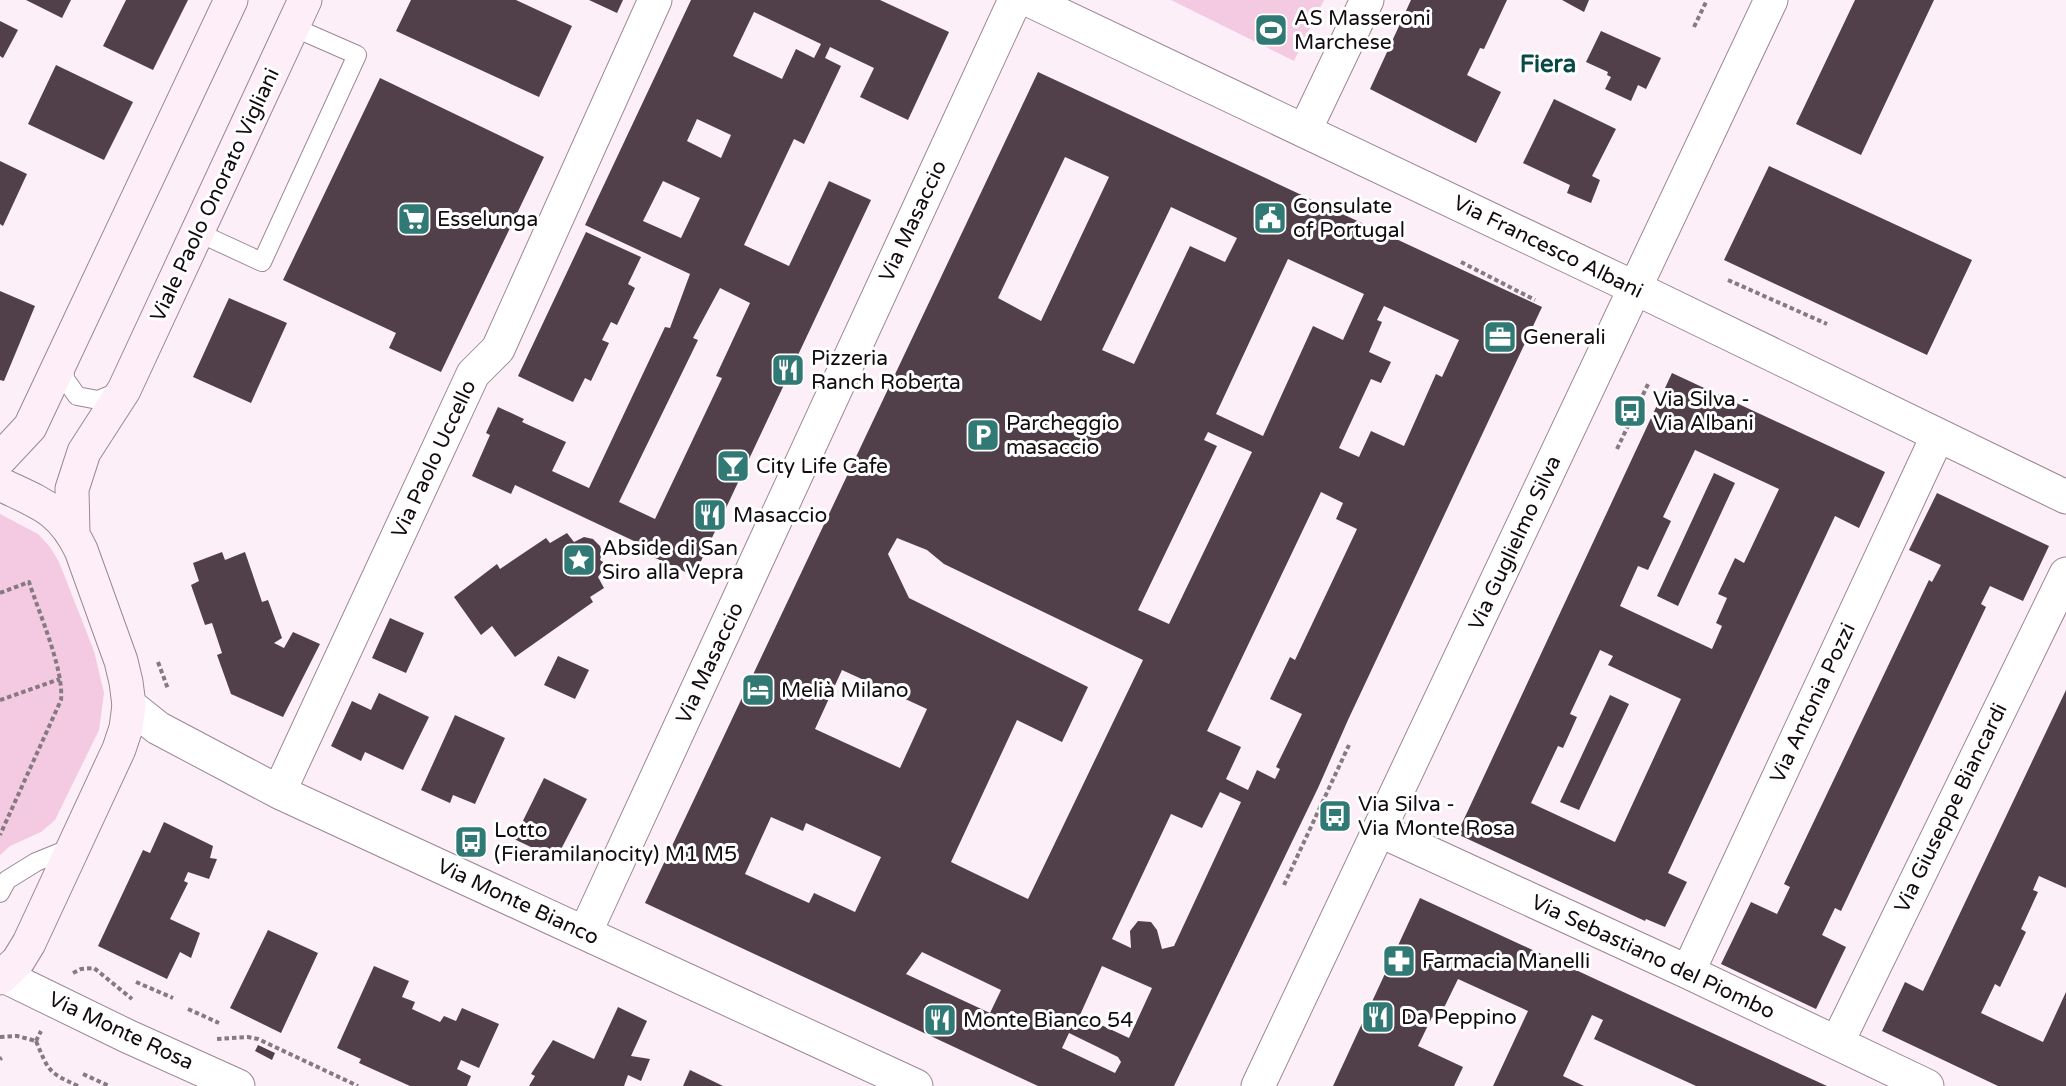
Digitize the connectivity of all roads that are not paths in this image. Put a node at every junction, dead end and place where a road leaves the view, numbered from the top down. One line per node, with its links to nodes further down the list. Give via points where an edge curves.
1 (231, 0): 11 (street)
2 (655, 0): 20 (street, Via Paolo Uccello, via 498,349 473,374)
3 (1015, 0): 24 (street, Via Masaccio)
4 (1029, 0): 8 (street, Via Francesco Albani)
5 (1367, 0): 8 (street)
6 (1771, 0): 10 (street, Via Guglielmo Silva)
7 (299, 14): 9 (street, Viale Paolo Onorato Vigliani); 9 (lane, via 357,56 262,262)
8 (1305, 130): 10 (street, Via Francesco Albani)
9 (197, 232): 12 (street, Viale Paolo Onorato Vigliani)
10 (1635, 288): 13 (street, Via Francesco Albani); 21 (street, Via Guglielmo Silva)
11 (64, 354): 12 (lane, via 65,379 77,396 98,400); 14 (street, via 30,426)
12 (123, 390): 17 (street, Viale Paolo Onorato Vigliani, via 84,452 72,489)
13 (1938, 435): 16 (street, Via Francesco Albani); 25 (street, Via Antonia Pozzi)
14 (0, 459)
15 (0, 484): 17 (street, via 45,507 61,518)
16 (2066, 497)
17 (72, 533): 19 (street, via 121,661)
18 (2066, 574): 27 (street, Via Giuseppe Biancardi)
19 (129, 705): 20 (street, Via Monte Bianco, via 158,728); 22 (street, via 119,749)
20 (279, 792): 24 (street, Via Monte Bianco)
21 (1379, 830): 25 (street, Via Sebastiano del Piombo); 30 (street, Via Guglielmo Silva)
22 (74, 846): 23 (lane, via 7,880); 26 (street, via 29,943)
23 (0, 893)
24 (585, 933): 29 (street, Via Monte Bianco)
25 (1688, 972): 27 (street, Via Sebastiano del Piombo)
26 (2, 977): 28 (street, Via Monte Rosa)
27 (1837, 1043): 31 (street, Via Sebastiano del Piombo)
28 (238, 1086)
29 (916, 1086)
30 (1258, 1086)
31 (1927, 1086)

